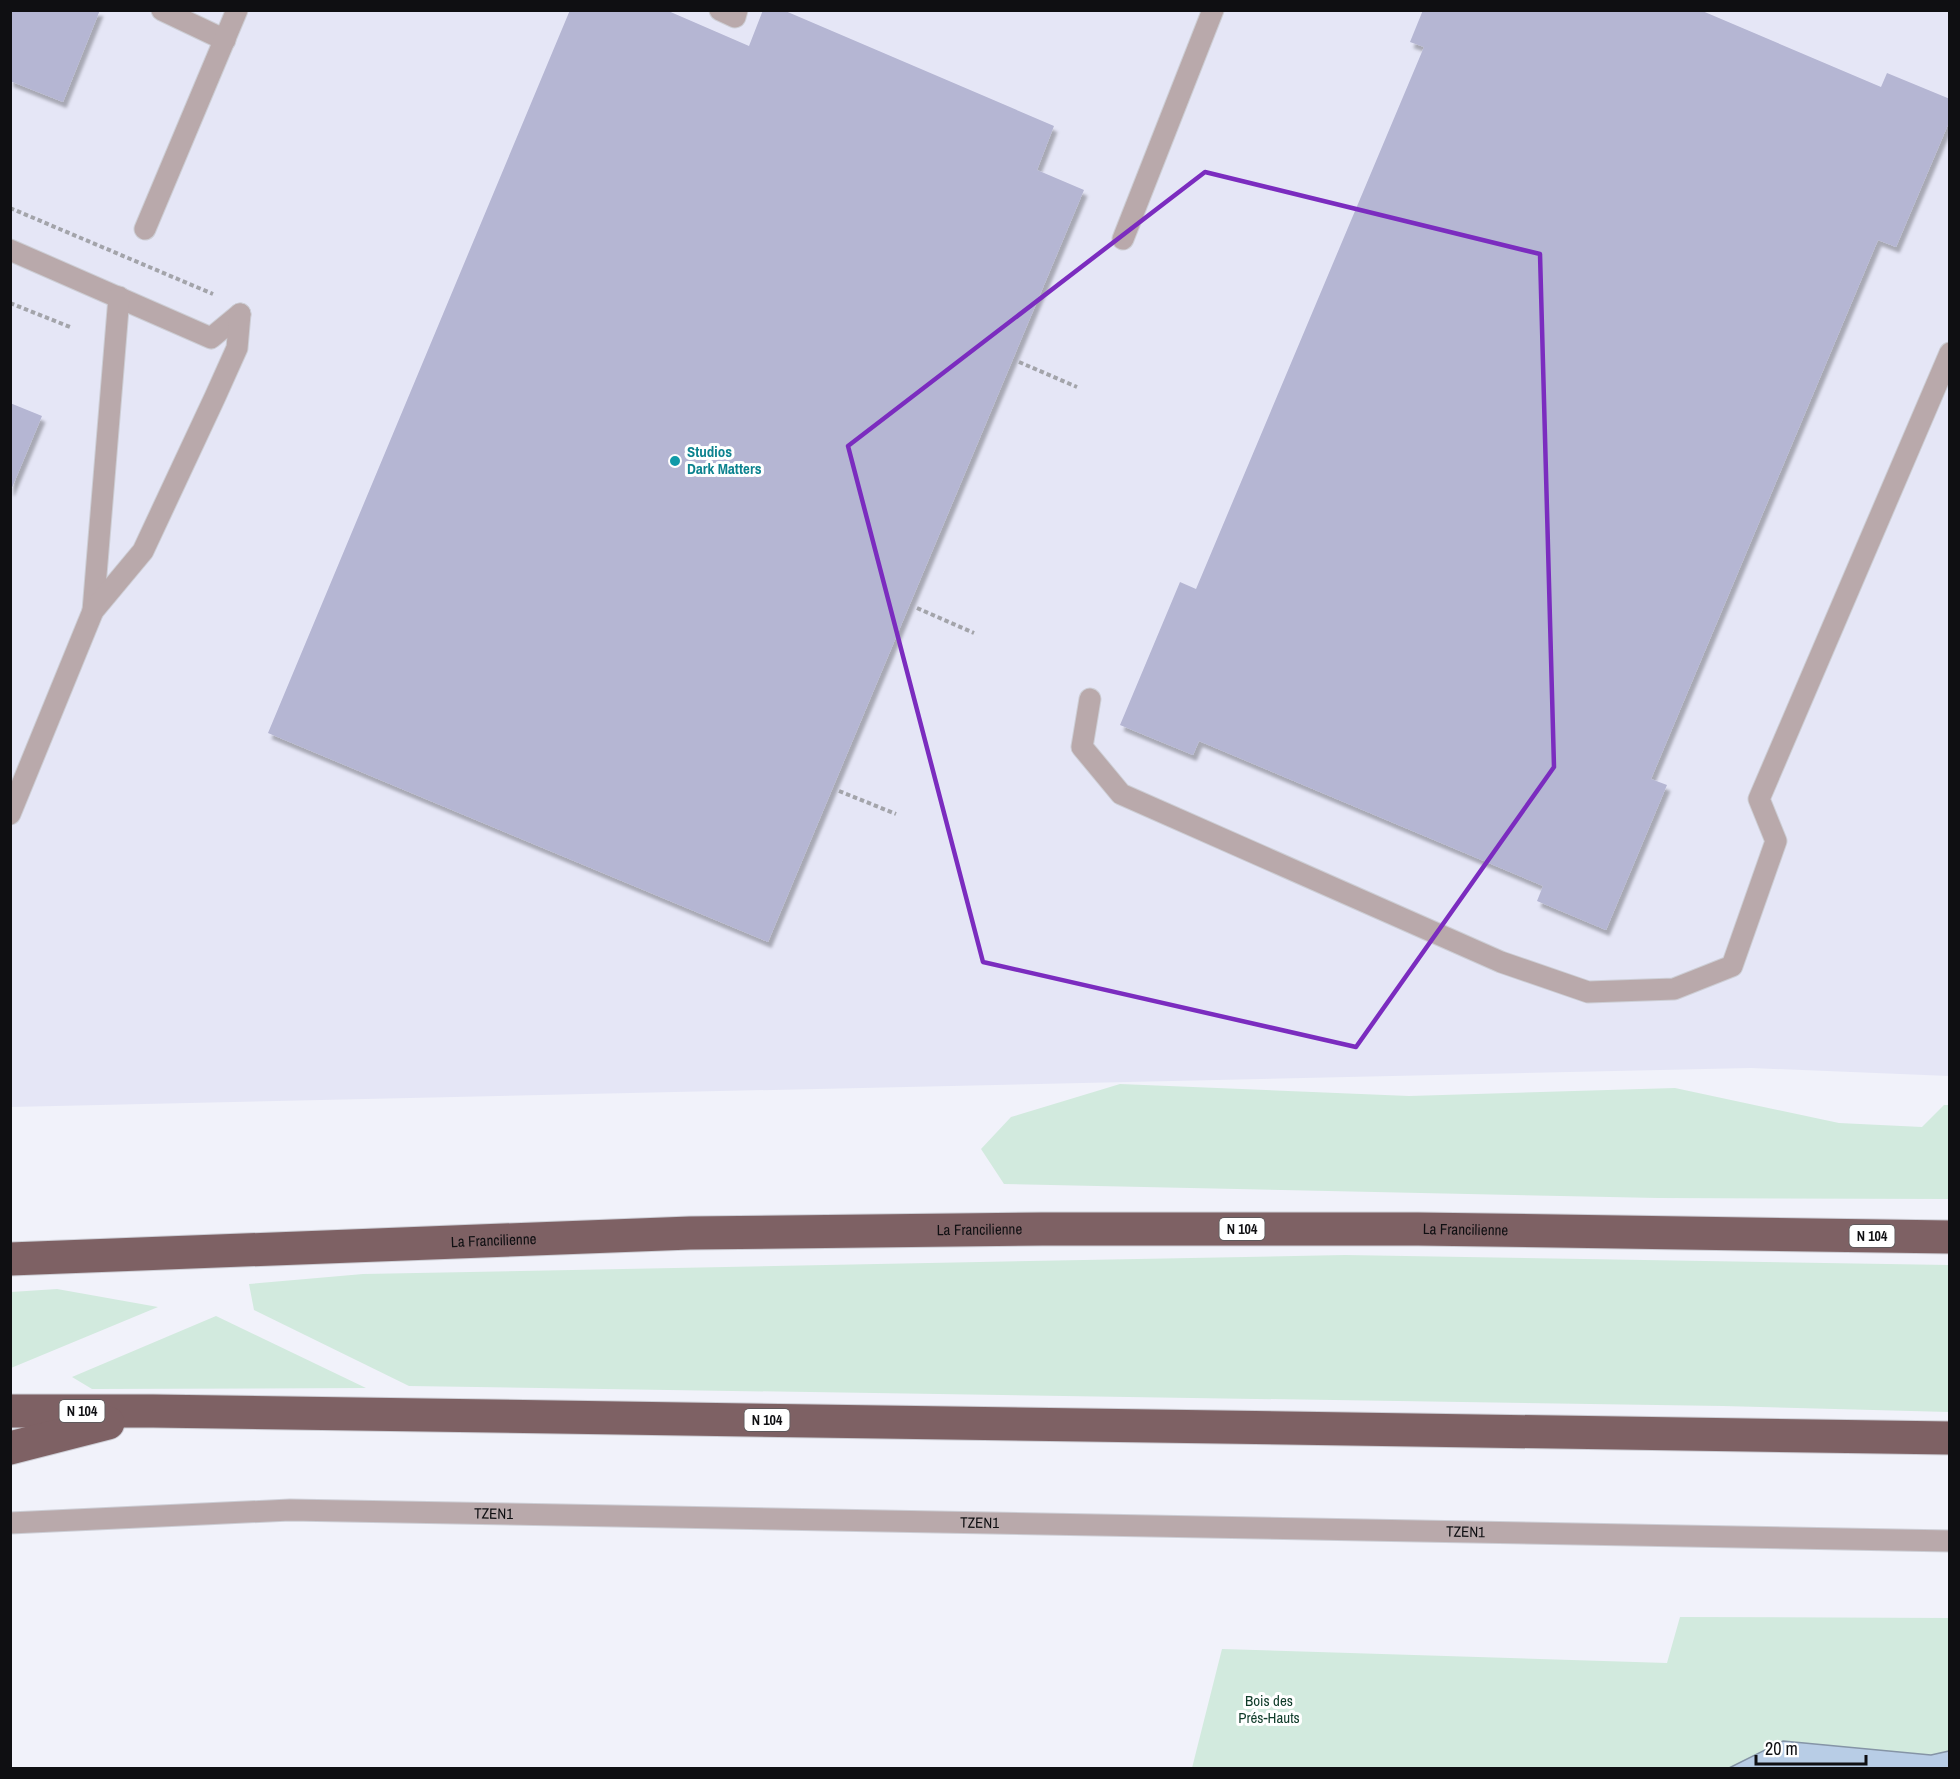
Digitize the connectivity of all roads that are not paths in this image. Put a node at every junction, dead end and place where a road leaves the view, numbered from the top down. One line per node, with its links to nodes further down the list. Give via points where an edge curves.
1 (162, 10): 6 (lane)
2 (237, 10): 6 (lane)
3 (720, 10): 4 (lane, via 735,17)
4 (737, 10)
5 (1213, 10): 8 (lane)
6 (225, 40): 7 (lane)
7 (145, 229)
8 (1123, 239)
9 (10, 250): 10 (lane)
10 (119, 297): 12 (lane); 12 (lane, via 211,338 240,314 237,348 143,551)
11 (1950, 353): 13 (lane, via 1759,799 1776,841 1732,966 1674,989 1588,992 1512,966 1121,794 1082,747)
12 (93, 611): 14 (lane)
13 (1090, 699)
14 (11, 813)
15 (1950, 1237): 17 (highway, La Francilienne / N 104, via 1418,1229 1019,1229 690,1233)
16 (10, 1243): 17 (highway)
17 (59, 1256): 18 (highway, La Francilienne / N 104)
18 (10, 1258)
19 (10, 1411): 20 (highway, N 104)
20 (153, 1411): 21 (highway, N 104); 22 (highway)
21 (1950, 1438)
22 (10, 1448)
23 (10, 1523): 24 (lane, TZEN1, via 290,1510)
24 (1950, 1541)

